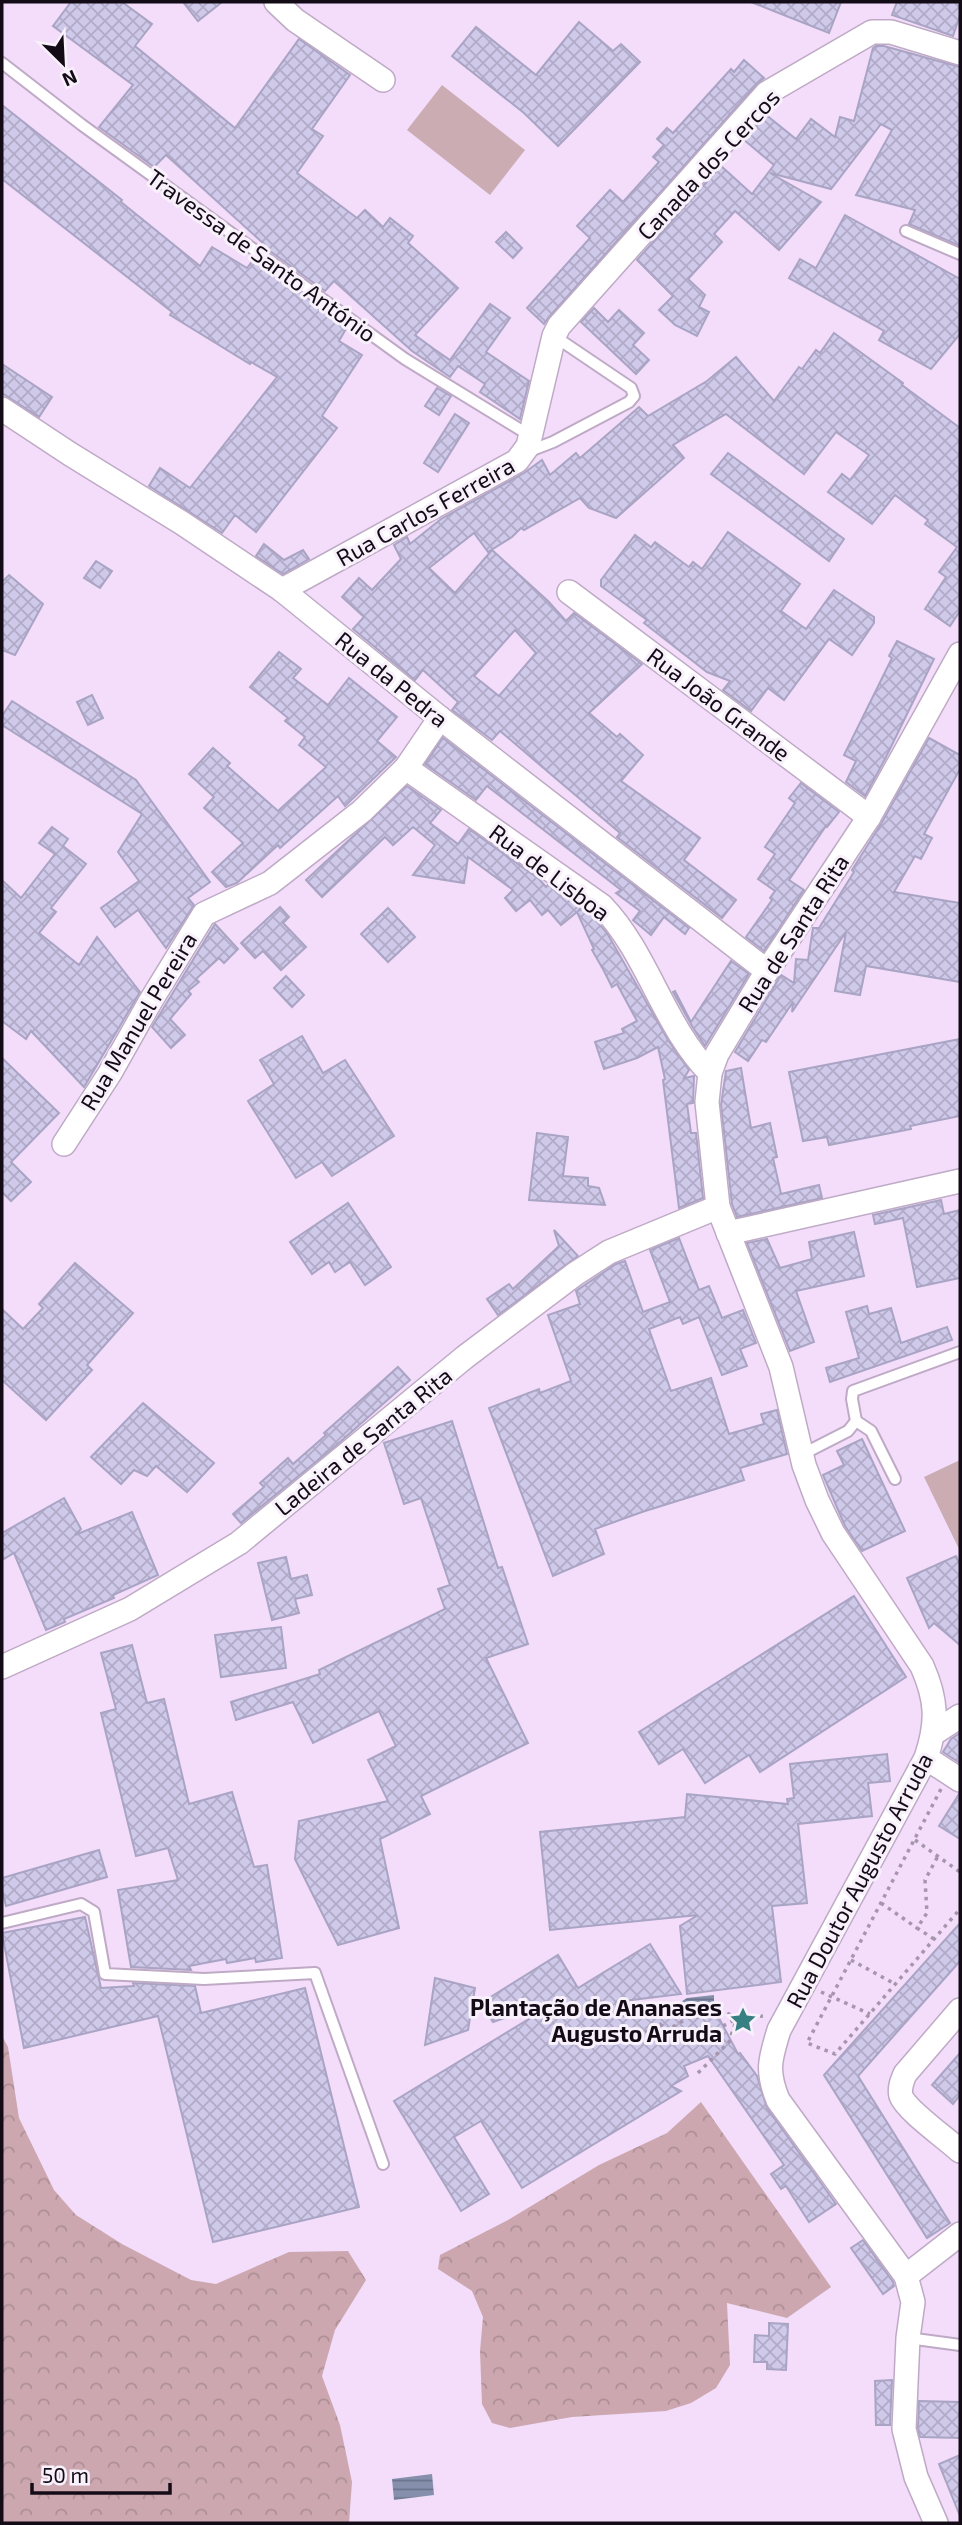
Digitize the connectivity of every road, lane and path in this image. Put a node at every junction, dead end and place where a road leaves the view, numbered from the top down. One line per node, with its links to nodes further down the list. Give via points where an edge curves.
1 (276, 2): 4 (street)
2 (960, 53): 7 (street, Canada dos Cercos, via 891,32 872,32 768,93)
3 (2, 63): 9 (lane, Travessa de Santo António)
4 (383, 80)
5 (906, 231): 6 (lane)
6 (960, 254)
7 (556, 331): 9 (street, Rua Carlos Ferreira); 9 (lane, via 631,388 634,396 553,442)
8 (2, 409): 10 (street, Rua da Pedra)
9 (527, 444): 10 (street, Rua Carlos Ferreira, via 517,461)
10 (282, 590): 13 (street, Rua da Pedra)
11 (569, 592): 15 (street, Rua João Grande)
12 (960, 654): 15 (street, Rua de Santa Rita)
13 (440, 718): 14 (street, Rua Manuel Pereira); 16 (street, Rua da Pedra)
14 (406, 768): 17 (street, Rua de Lisboa, via 602,906 626,934 693,1055); 18 (street, Rua Manuel Pereira, via 362,811 283,874 204,914)
15 (869, 817): 16 (street, Rua de Santa Rita)
16 (767, 971): 17 (street, Rua de Santa Rita)
17 (710, 1073): 20 (street, Rua de Santa Rita, via 708,1116)
18 (64, 1144)
19 (960, 1181): 21 (street)
20 (718, 1207): 21 (street, Rua de Santa Rita); 26 (street, Ladeira de Santa Rita, via 609,1252 575,1273 239,1543 130,1609)
21 (728, 1233): 24 (street, Rua Doutor Augusto Arruda, via 781,1367)
22 (960, 1352): 23 (lane, via 853,1391)
23 (856, 1421): 24 (lane, via 848,1432); 25 (lane, via 871,1430)
24 (801, 1455): 28 (street, Rua Doutor Augusto Arruda, via 832,1533 922,1666 931,1686)
25 (895, 1479)
26 (2, 1667)
27 (960, 1716): 28 (street)
28 (934, 1733): 29 (street, Rua Doutor Augusto Arruda)
29 (926, 1758): 30 (street); 40 (street, Rua Doutor Augusto Arruda)
30 (955, 1776): 31 (path)
31 (915, 1840): 32 (path); 34 (path)
32 (938, 1856): 33 (path); 37 (path, via 925,1880 927,1913)
33 (960, 1872)
34 (881, 1903): 37 (path); 39 (path)
35 (960, 1909): 38 (path)
36 (2, 1923): 51 (lane, via 81,1904 94,1912 105,1974 204,1979 315,1973)
37 (917, 1928): 38 (path)
38 (934, 1939): 41 (path)
39 (851, 1960): 41 (path); 42 (path)
40 (805, 1984): 42 (path); 53 (street, Rua Doutor Augusto Arruda, via 779,2030 769,2062 771,2082 778,2100)
41 (895, 1984): 44 (path)
42 (831, 1997): 44 (path); 44 (path, via 807,2043 835,2054)
43 (960, 2010): 50 (street, via 905,2074 900,2086 901,2097 909,2106)
44 (870, 2014)
45 (766, 2016): 46 (path)
46 (737, 2018): 47 (path); 48 (path, via 718,2009 692,2015 666,2031 660,2024); 49 (path, via 729,2042)
47 (723, 2026)
48 (638, 2037)
49 (698, 2073)
50 (960, 2151)
51 (383, 2164)
52 (960, 2234): 53 (street)
53 (906, 2276): 54 (street, via 913,2302)
54 (908, 2338): 55 (lane); 56 (street, via 904,2429 916,2477)
55 (960, 2345)
56 (936, 2523)

